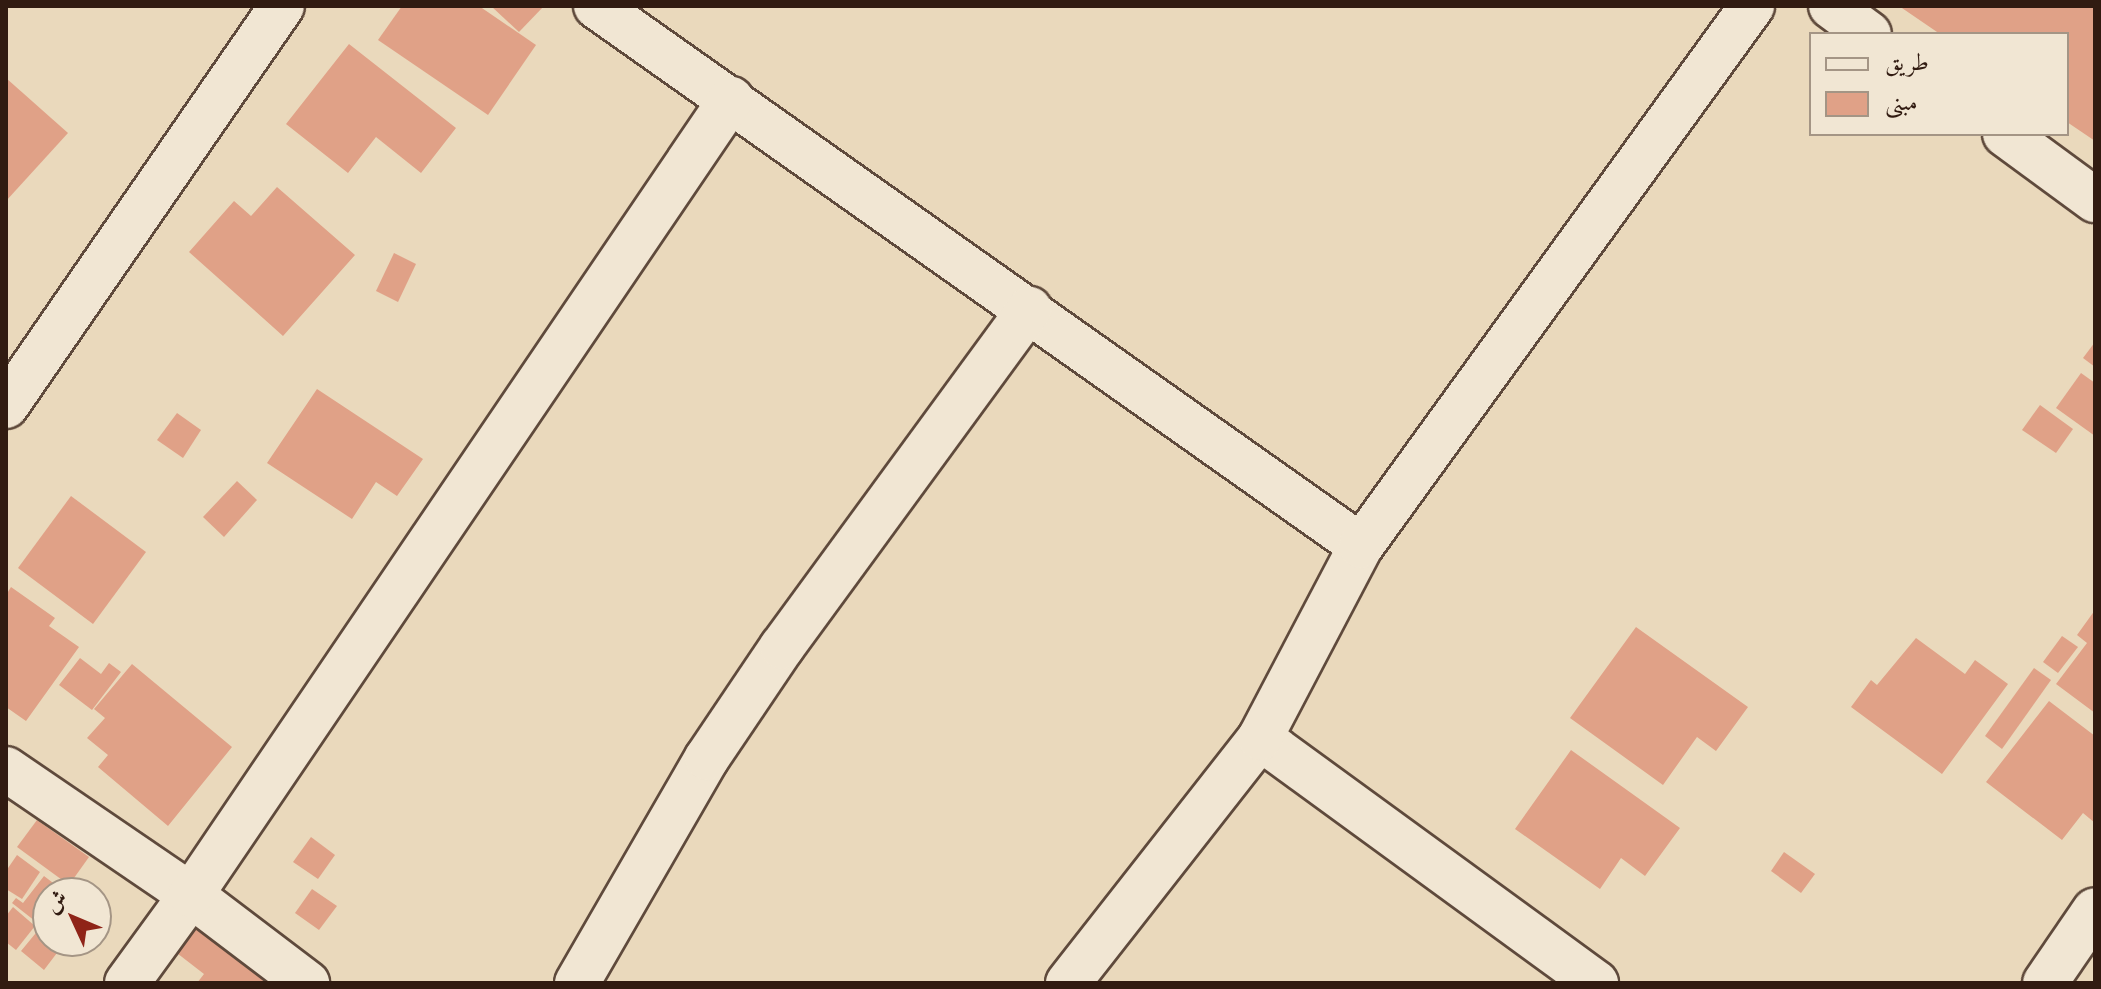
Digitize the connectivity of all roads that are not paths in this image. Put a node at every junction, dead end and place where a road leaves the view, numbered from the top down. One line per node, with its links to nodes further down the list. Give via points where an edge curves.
1 (282, 6): 10 (street)
2 (596, 6): 6 (street)
3 (1752, 6): 11 (street)
4 (1831, 6): 5 (street)
5 (1866, 32)
6 (731, 99): 9 (street); 14 (street)
7 (2008, 136): 8 (street)
8 (2095, 200)
9 (1029, 309): 11 (street); 19 (street, via 707,758)
10 (6, 406)
11 (1361, 546): 12 (street)
12 (1260, 738): 16 (street); 20 (street)
13 (6, 769): 14 (street)
14 (191, 895): 17 (street); 18 (street)
15 (2095, 910): 21 (street)
16 (1588, 981)
17 (127, 983)
18 (307, 983)
19 (577, 983)
20 (1068, 983)
21 (2045, 983)

